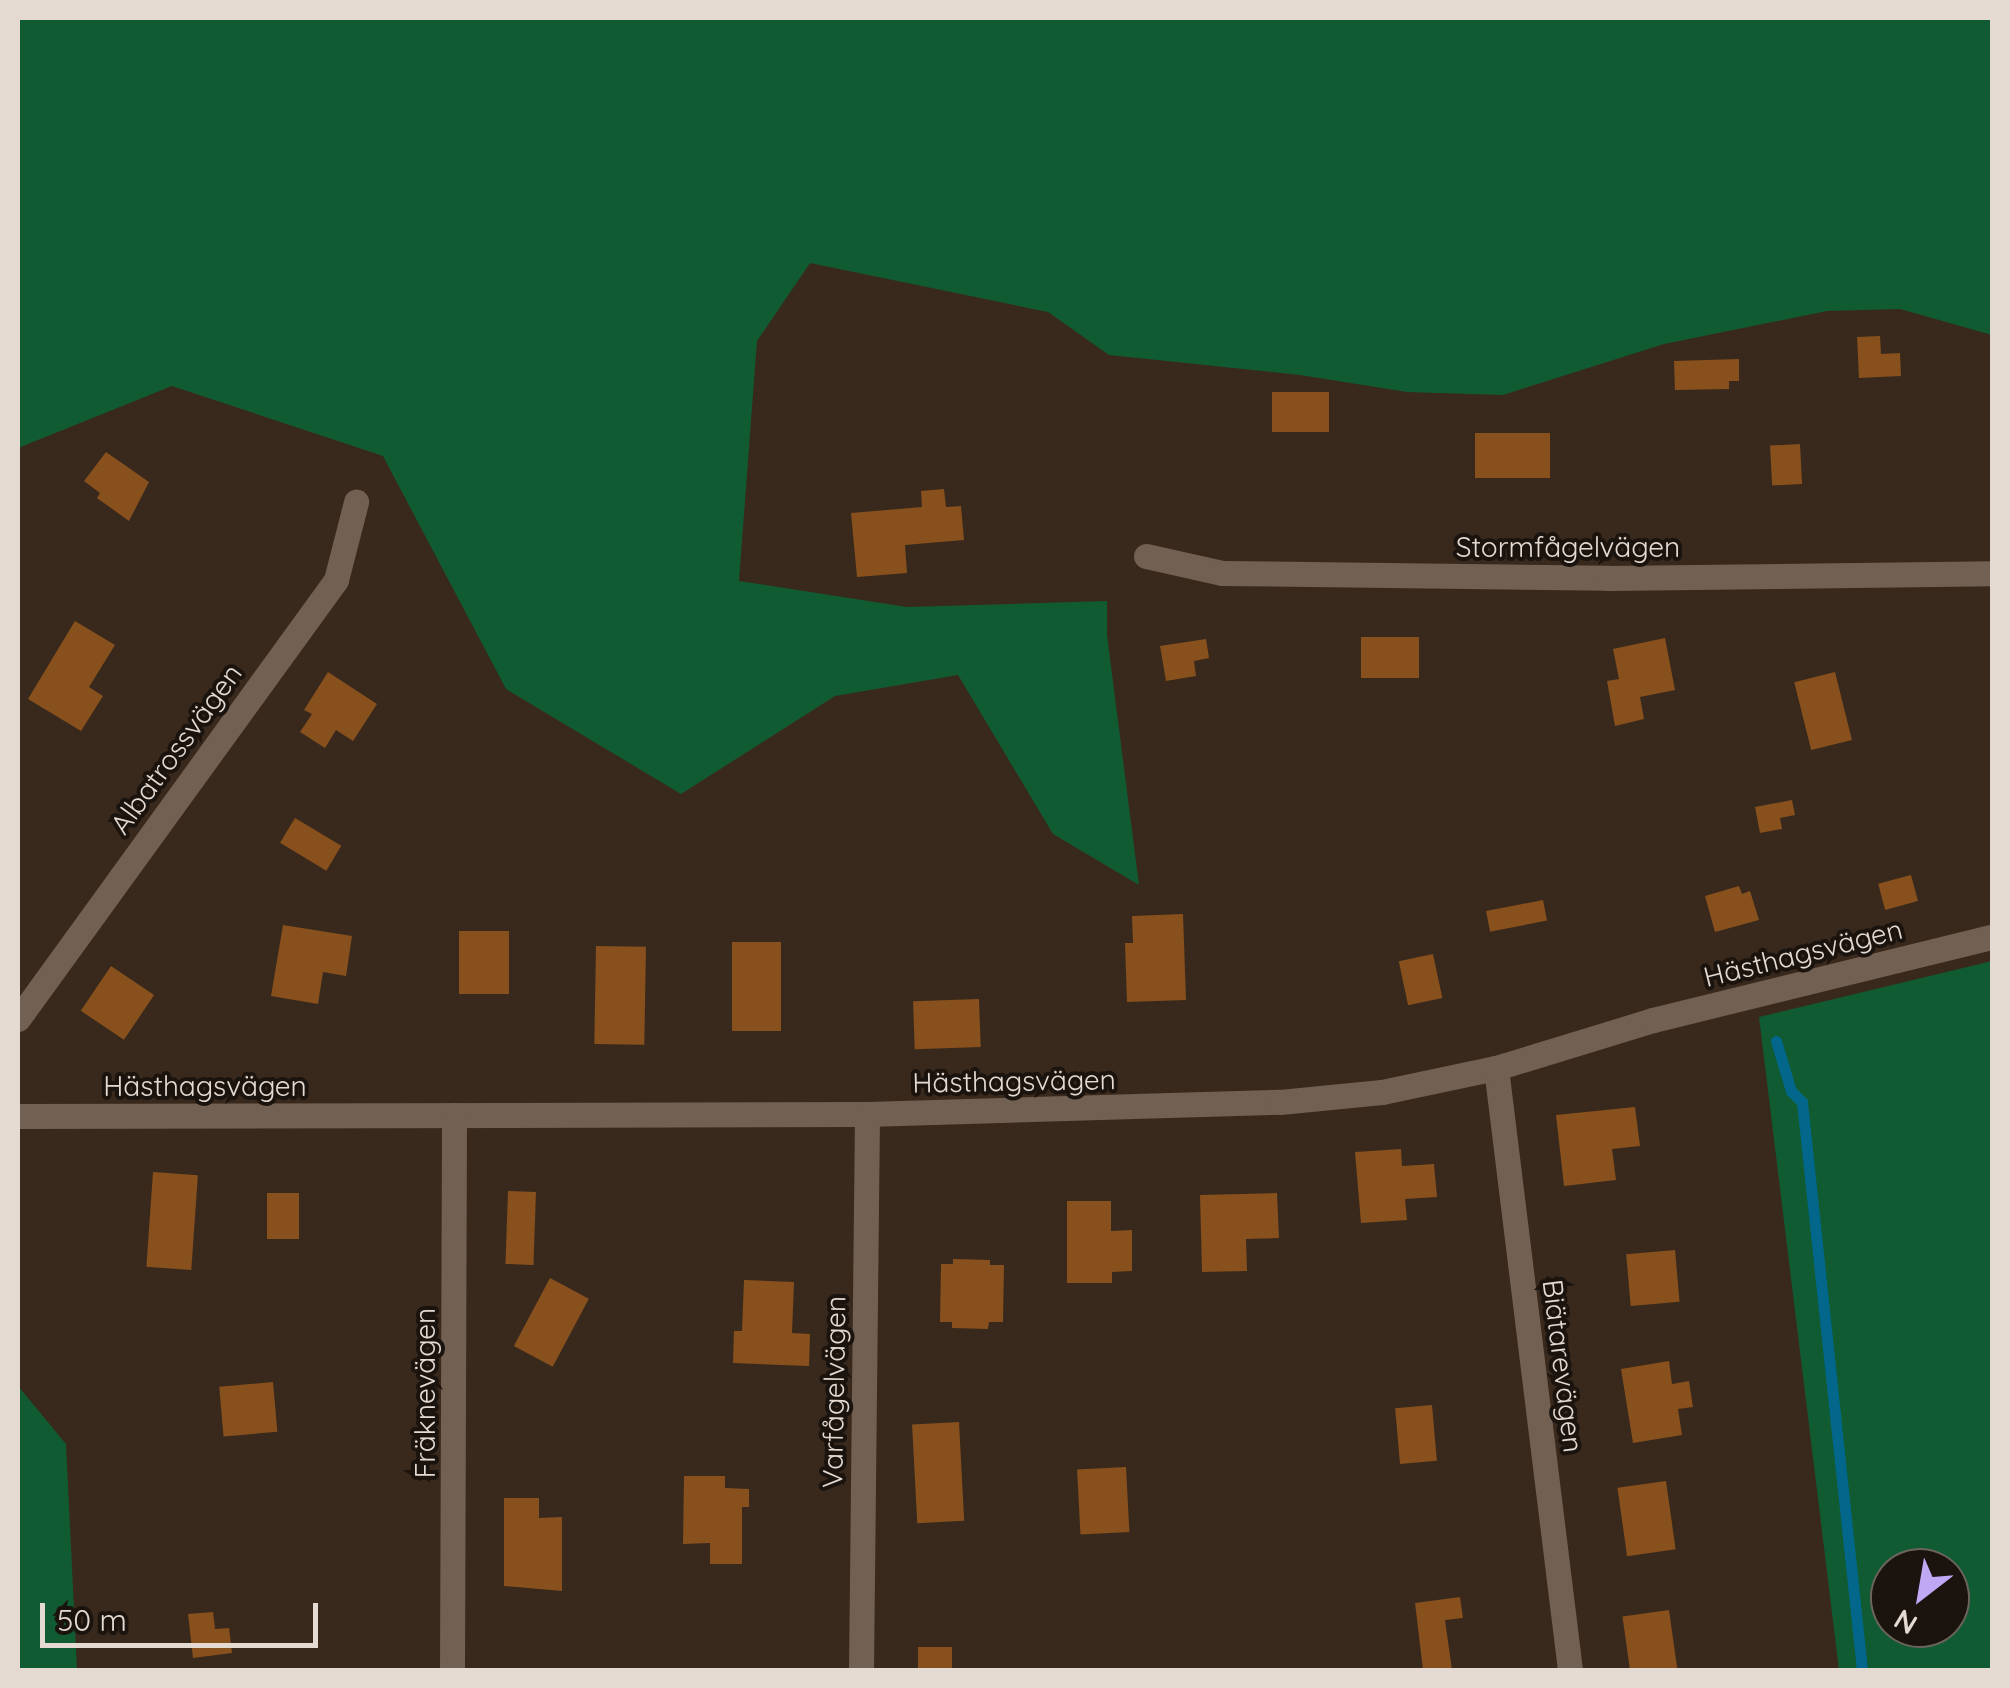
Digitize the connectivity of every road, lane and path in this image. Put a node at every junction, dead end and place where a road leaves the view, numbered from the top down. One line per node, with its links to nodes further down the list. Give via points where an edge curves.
1 (356, 502): 5 (street, Albatrossvägen, via 336,580)
2 (1146, 556): 3 (street, Stormfågelvägen, via 1241,573)
3 (1992, 573)
4 (1992, 937): 6 (street, Hästhagsvägen, via 1653,1020)
5 (18, 1019)
6 (1496, 1068): 7 (street, Hästhagsvägen, via 1382,1092 1280,1102); 12 (street, Biätarevägen)
7 (866, 1114): 9 (street, Hästhagsvägen); 11 (street, Varfågelvägen)
8 (18, 1116): 9 (street, Hästhagsvägen)
9 (454, 1116): 10 (street, Fräknevägen)
10 (452, 1670)
11 (861, 1670)
12 (1570, 1670)

